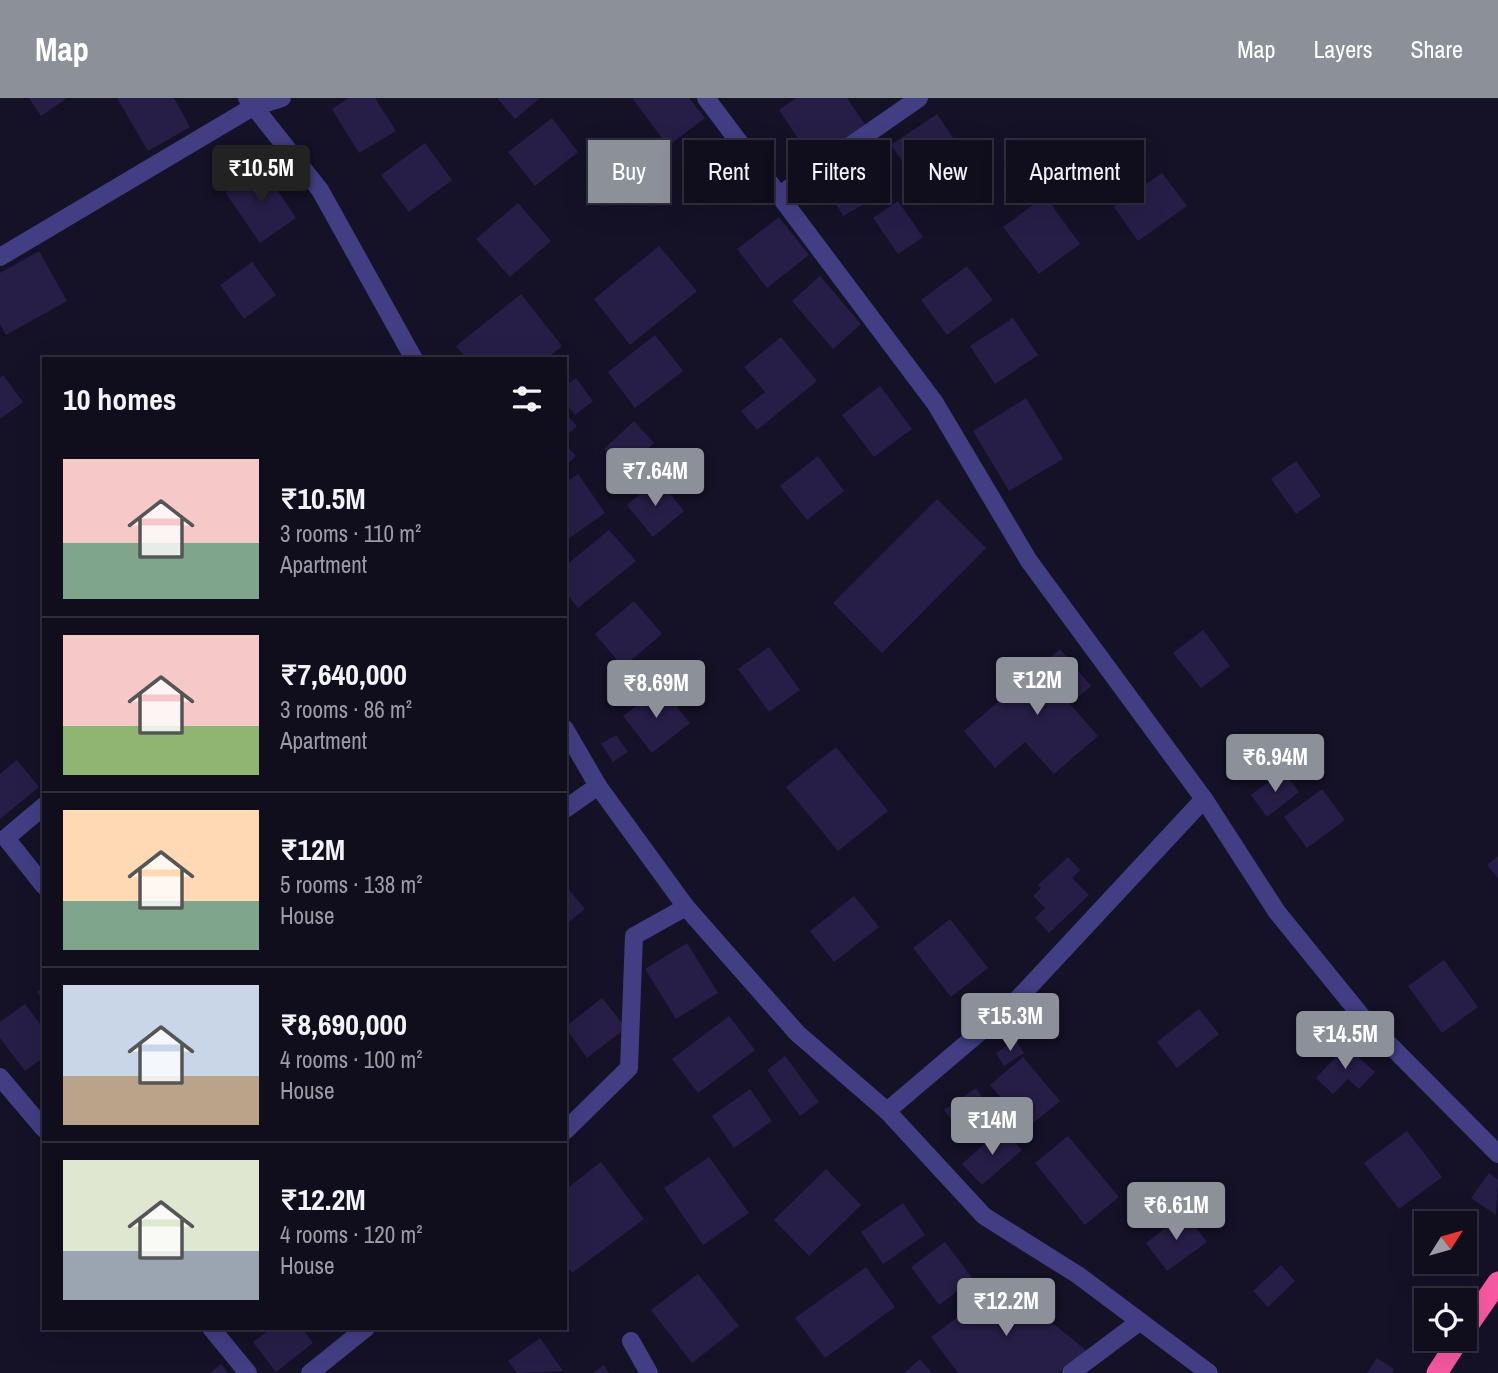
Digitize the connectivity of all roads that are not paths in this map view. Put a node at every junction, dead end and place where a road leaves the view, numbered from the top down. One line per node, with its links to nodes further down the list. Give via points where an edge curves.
1 (282, 98): 4 (street)
2 (706, 98): 5 (street)
3 (919, 98): 5 (street)
4 (249, 103): 6 (street); 7 (street, via 320,190)
5 (780, 194): 10 (street, via 935,403 1028,561)
6 (0, 257)
7 (413, 357)
8 (567, 732): 9 (street)
9 (598, 786): 12 (street); 15 (street)
10 (1205, 799): 17 (street, via 1014,1003); 20 (street, via 1277,912 1363,1018)
11 (42, 808): 13 (street)
12 (567, 808)
13 (3, 840): 14 (street)
14 (42, 884)
15 (685, 907): 17 (street, via 797,1033); 19 (street, via 634,936 629,1068)
16 (0, 1076): 18 (street)
17 (887, 1111): 23 (street, via 984,1216 1078,1275)
18 (42, 1127)
19 (567, 1129)
20 (1498, 1154)
21 (1498, 1282): 22 (highway)
22 (1477, 1313)
23 (1139, 1322): 31 (street); 32 (street)
24 (213, 1330): 28 (street)
25 (364, 1330): 29 (street)
26 (631, 1341): 30 (street)
27 (1448, 1356): 33 (highway)
28 (248, 1373)
29 (310, 1373)
30 (649, 1373)
31 (1071, 1373)
32 (1209, 1373)
33 (1425, 1373)

